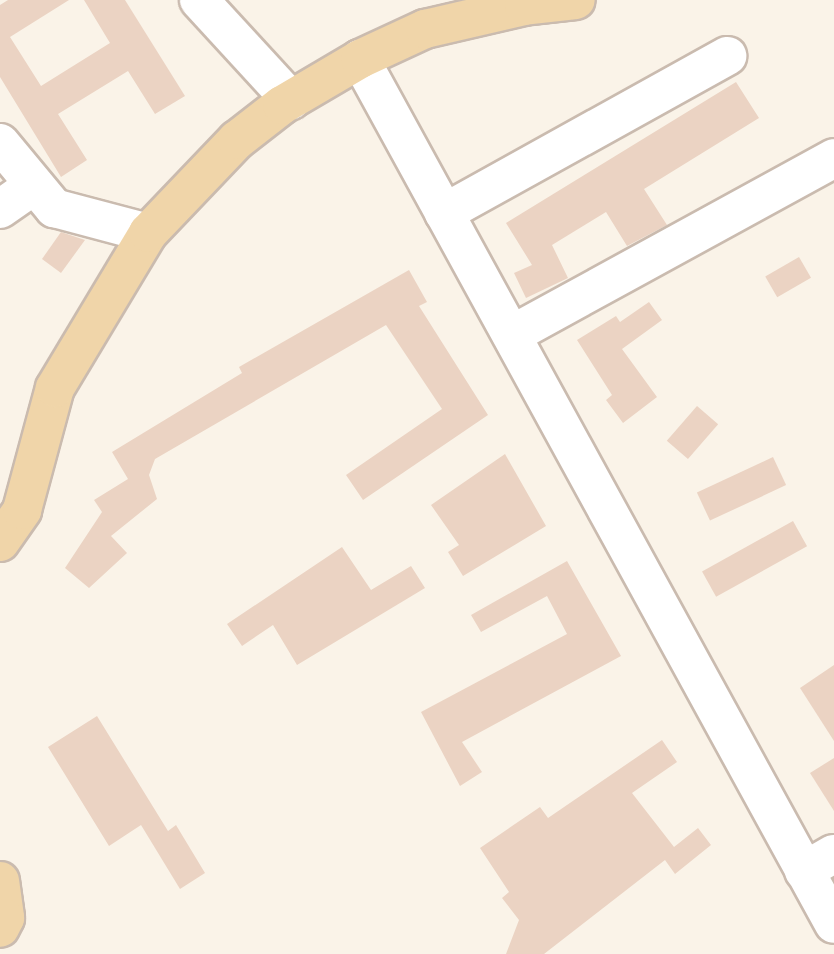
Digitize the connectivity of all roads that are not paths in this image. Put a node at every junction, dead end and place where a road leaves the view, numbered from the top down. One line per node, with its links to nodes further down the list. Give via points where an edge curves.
1 (199, 0): 5 (street)
2 (576, 0): 4 (main road, via 524,6 425,29)
3 (727, 56): 10 (street)
4 (360, 60): 5 (main road); 10 (street)
5 (292, 100): 11 (main road, via 237,140)
6 (0, 144): 8 (street)
7 (834, 158): 12 (street)
8 (33, 187): 9 (street); 11 (street, via 54,208)
9 (0, 209)
10 (444, 213): 12 (street)
11 (148, 233): 13 (main road, via 55,388 22,510)
12 (513, 334): 14 (street)
13 (0, 542)
14 (819, 863): 16 (street)
15 (0, 881): 17 (main road, via 5,918)
16 (834, 924)
17 (0, 928)

